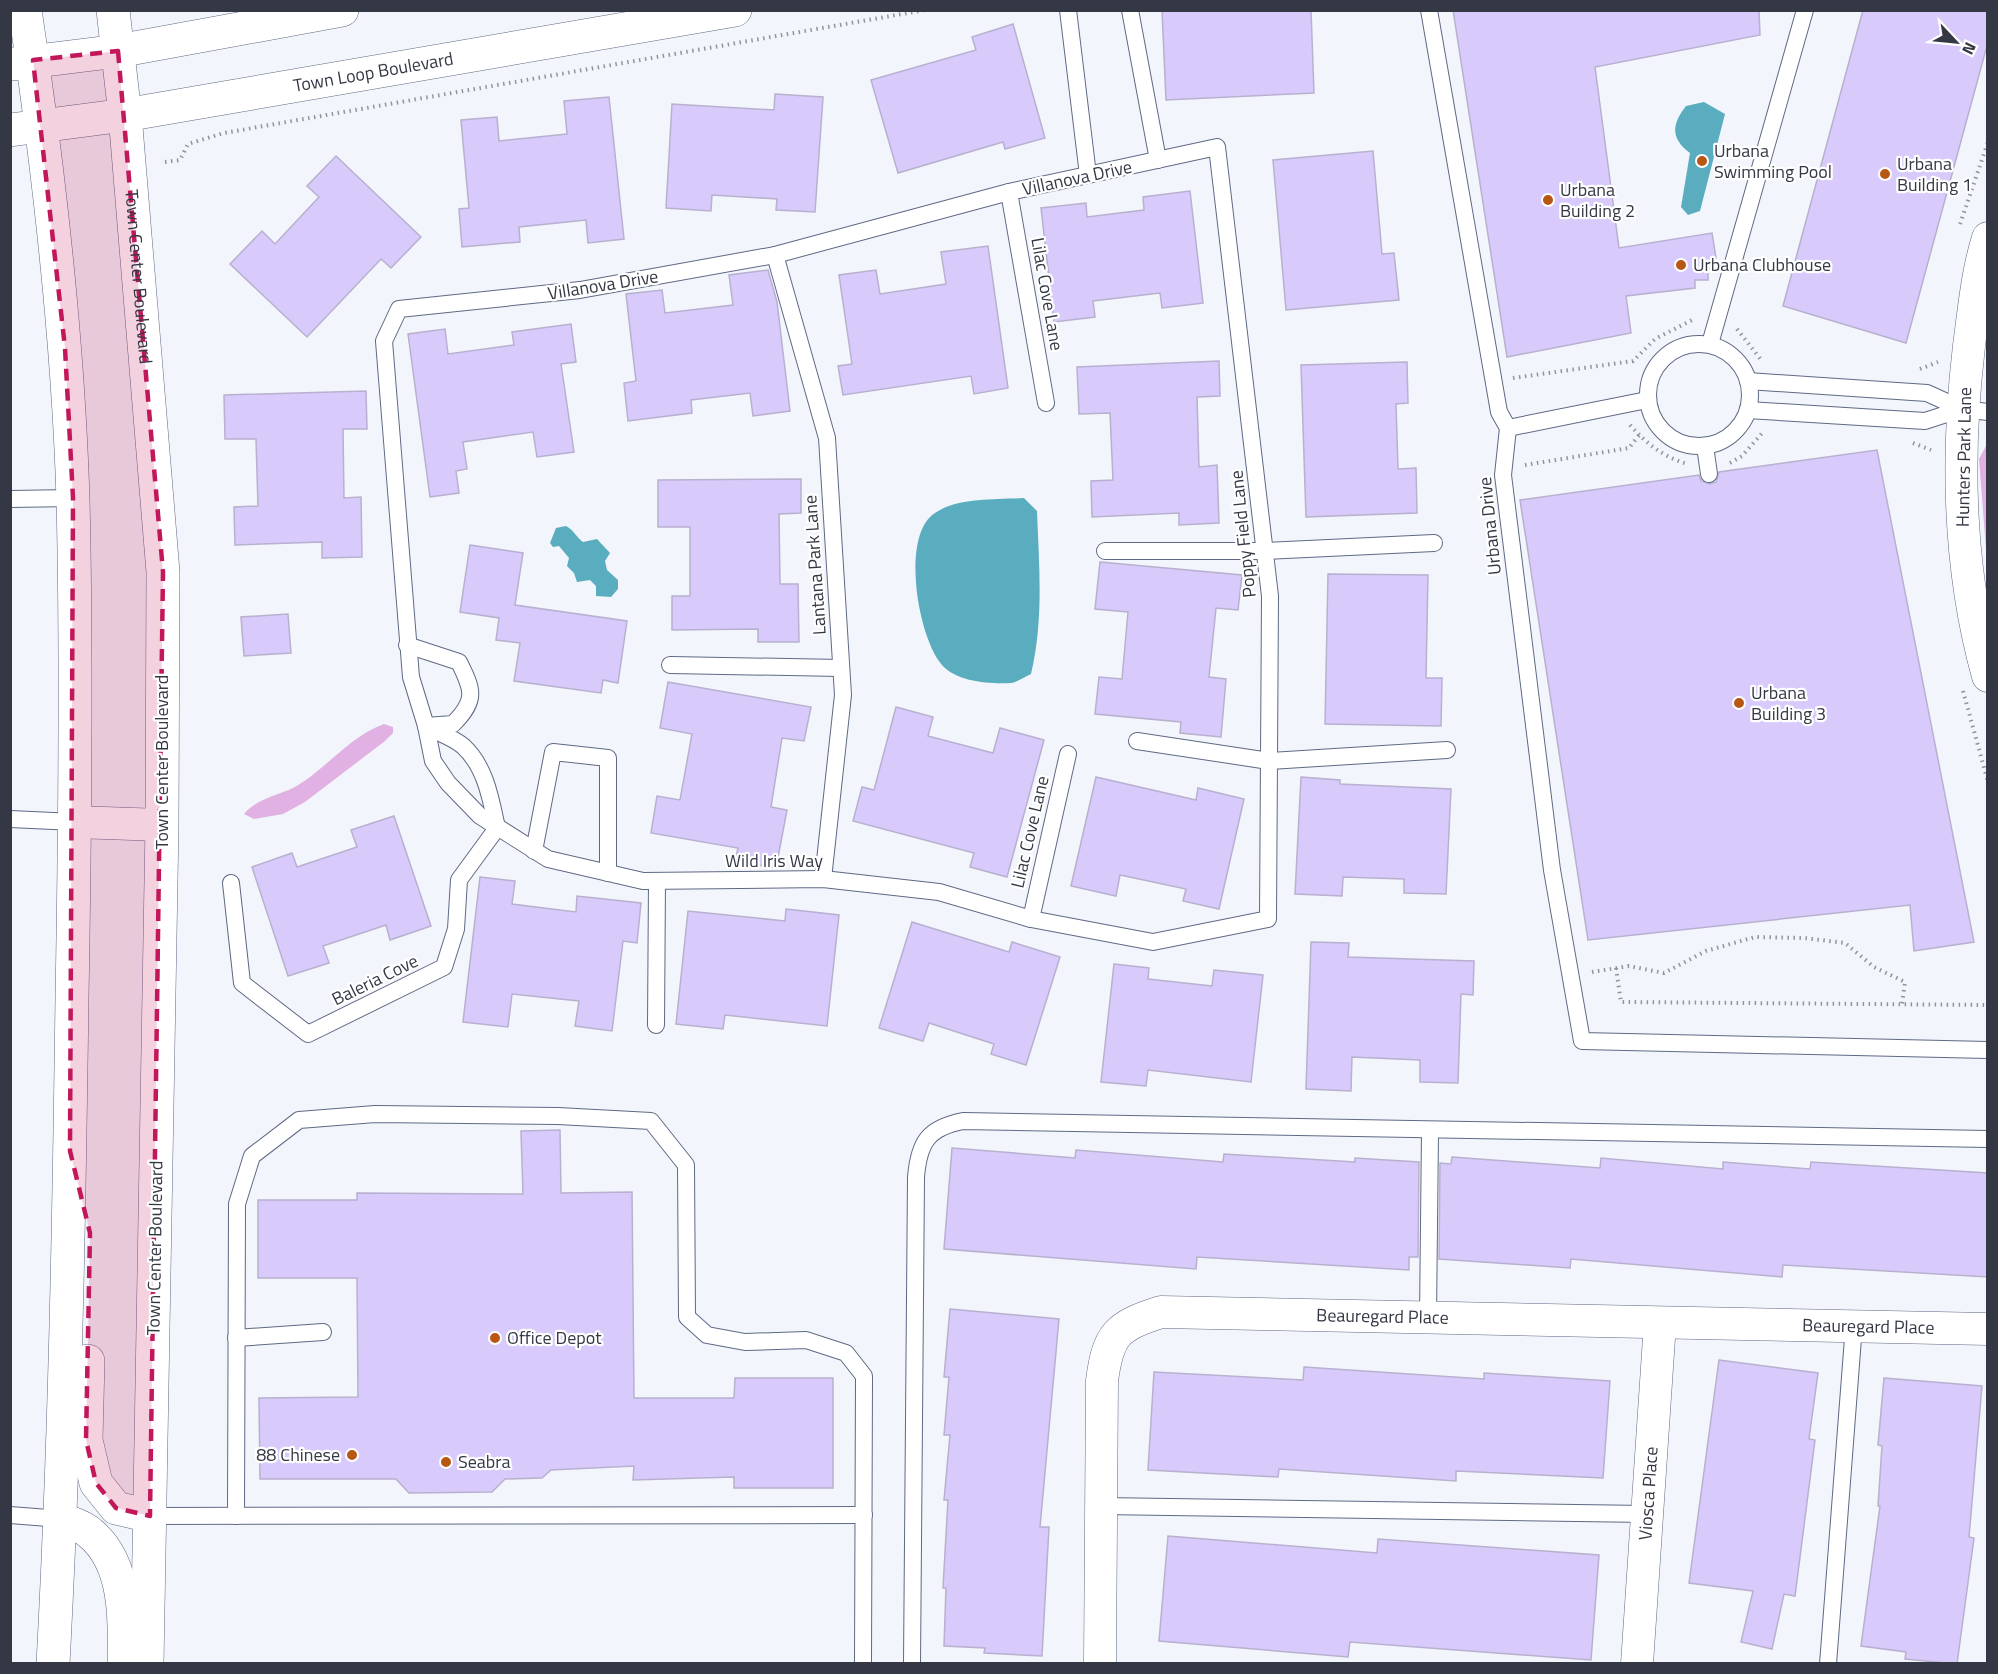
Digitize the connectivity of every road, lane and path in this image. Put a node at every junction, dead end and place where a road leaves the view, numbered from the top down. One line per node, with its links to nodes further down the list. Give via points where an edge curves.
1 (26, 10): 11 (street)
2 (113, 10): 10 (street, Town Center Boulevard)
3 (342, 10): 10 (street)
4 (735, 10): 12 (street, Town Loop Boulevard)
5 (925, 10): 16 (path, via 225,133 188,144 180,160)
6 (1130, 10): 15 (lane)
7 (1429, 10): 34 (lane, Urbana Drive, via 1499,412)
8 (1805, 10): 21 (lane)
9 (1068, 11): 17 (lane)
10 (118, 51): 11 (street); 12 (street, Town Center Boulevard)
11 (22, 62): 13 (street)
12 (124, 115): 13 (street, Town Loop Boulevard); 57 (street, Town Center Boulevard, via 163,572)
13 (26, 128): 41 (street, via 65,348)
14 (1217, 147): 15 (lane, Villanova Drive); 45 (lane, Poppy Field Lane)
15 (1158, 160): 17 (lane, Villanova Drive)
16 (165, 162)
17 (1088, 175): 18 (lane, Villanova Drive)
18 (1009, 192): 20 (lane, Villanova Drive); 29 (lane, Lilac Cove Lane)
19 (1988, 238): 32 (street, Hunters Park Lane, via 1978,270)
20 (775, 255): 46 (lane, Villanova Drive, via 580,290 399,309 384,341); 48 (lane, Lantana Park Lane, via 827,438)
21 (1717, 320): 22 (lane); 24 (path, via 1736,326); 26 (path, via 1701,314 1655,339 1633,361)
22 (1710, 344): 27 (lane, via 1726,351 1741,366); 28 (lane, via 1690,344 1670,352 1656,366 1648,382)
23 (1938, 362): 25 (path)
24 (1764, 363)
25 (1913, 373)
26 (1511, 378)
27 (1748, 381): 31 (lane); 32 (lane, via 1927,393)
28 (1647, 400): 30 (lane); 37 (lane, via 1653,420 1668,436 1685,445)
29 (1046, 403)
30 (1625, 405): 34 (lane); 35 (path, via 1628,422)
31 (1748, 410): 32 (lane, via 1925,421); 37 (lane, via 1740,426 1726,439)
32 (1975, 411): 49 (street, Hunters Park Lane, via 1963,543 1979,646)
33 (1768, 426): 39 (path, via 1742,456)
34 (1508, 428): 71 (lane, Urbana Drive, via 1503,475 1552,870 1582,1041)
35 (1639, 435): 39 (path, via 1666,458); 40 (path, via 1629,448 1526,464)
36 (1912, 443): 38 (path)
37 (1705, 446): 39 (lane)
38 (1931, 450)
39 (1709, 469)
40 (1523, 471)
41 (73, 498): 42 (lane); 56 (street)
42 (10, 499)
43 (1434, 543): 45 (lane)
44 (1105, 551): 45 (lane)
45 (1265, 551): 54 (lane, Poppy Field Lane, via 1270,596)
46 (407, 645): 50 (lane, Villanova Drive, via 411,677); 50 (lane, via 459,662 472,688 467,710 453,724)
47 (670, 665): 48 (lane)
48 (841, 668): 61 (lane, Lantana Park Lane, via 843,695)
49 (1988, 676)
50 (426, 726): 58 (lane, Wild Iris Way, via 433,761 448,783 462,800); 58 (lane, via 463,746 487,782)
51 (1137, 741): 54 (lane)
52 (1447, 750): 54 (lane)
53 (1068, 754): 64 (lane, Lilac Cove Lane)
54 (1269, 761): 65 (lane, Poppy Field Lane)
55 (10, 819): 56 (lane)
56 (75, 822): 57 (street); 74 (street)
57 (162, 825): 84 (street, Town Center Boulevard)
58 (497, 828): 59 (lane, Wild Iris Way); 63 (lane, Baleria Cove, via 459,880 456,929 444,967 308,1034 242,983)
59 (534, 851): 60 (lane, Wild Iris Way, via 548,859); 60 (lane, via 553,752 608,759)
60 (608, 873): 62 (lane, Wild Iris Way)
61 (823, 879): 62 (lane, Wild Iris Way); 64 (lane, Wild Iris Way, via 939,892)
62 (657, 881): 70 (lane)
63 (231, 883)
64 (1031, 919): 65 (lane, Wild Iris Way, via 1153,942)
65 (1268, 919)
66 (1588, 963): 67 (path, via 1593,973)
67 (1616, 968): 68 (path, via 1621,1002); 68 (path, via 1629,966 1665,973 1706,951 1755,937 1845,943 1874,967 1905,982)
68 (1902, 1004): 69 (path)
69 (1988, 1005)
70 (656, 1025)
71 (1988, 1050)
72 (1430, 1131): 73 (lane); 75 (lane); 92 (lane, via 963,1121 941,1126 927,1138 918,1154 916,1177)
73 (1988, 1139)
74 (70, 1151): 84 (street, via 90,1233 86,1440 93,1473 96,1484 116,1508); 87 (street)
75 (1428, 1318): 76 (street, Beauregard Place); 81 (street, Beauregard Place, via 1161,1312 1131,1322 1113,1337 1105,1355)
76 (1660, 1323): 77 (street, Beauregard Place); 82 (street, Viosca Place)
77 (1854, 1325): 78 (street, Beauregard Place); 95 (lane)
78 (1988, 1329)
79 (324, 1332): 80 (lane)
80 (236, 1338): 85 (lane, via 237,1204 252,1156 299,1120 375,1114 651,1121 686,1164 687,1317 707,1335 745,1342 806,1340 846,1353 864,1376); 86 (lane)
81 (1101, 1506): 82 (lane); 93 (street, Beauregard Place)
82 (1647, 1514): 94 (street, Viosca Place)
83 (10, 1515): 87 (lane)
84 (150, 1515): 86 (lane); 90 (street, Town Center Boulevard)
85 (864, 1515): 86 (lane); 91 (lane)
86 (236, 1516)
87 (61, 1519): 88 (street); 89 (street, via 90,1533 113,1563 125,1609)
88 (53, 1664)
89 (124, 1664)
90 (147, 1664)
91 (863, 1664)
92 (912, 1664)
93 (1100, 1664)
94 (1636, 1664)
95 (1828, 1664)

